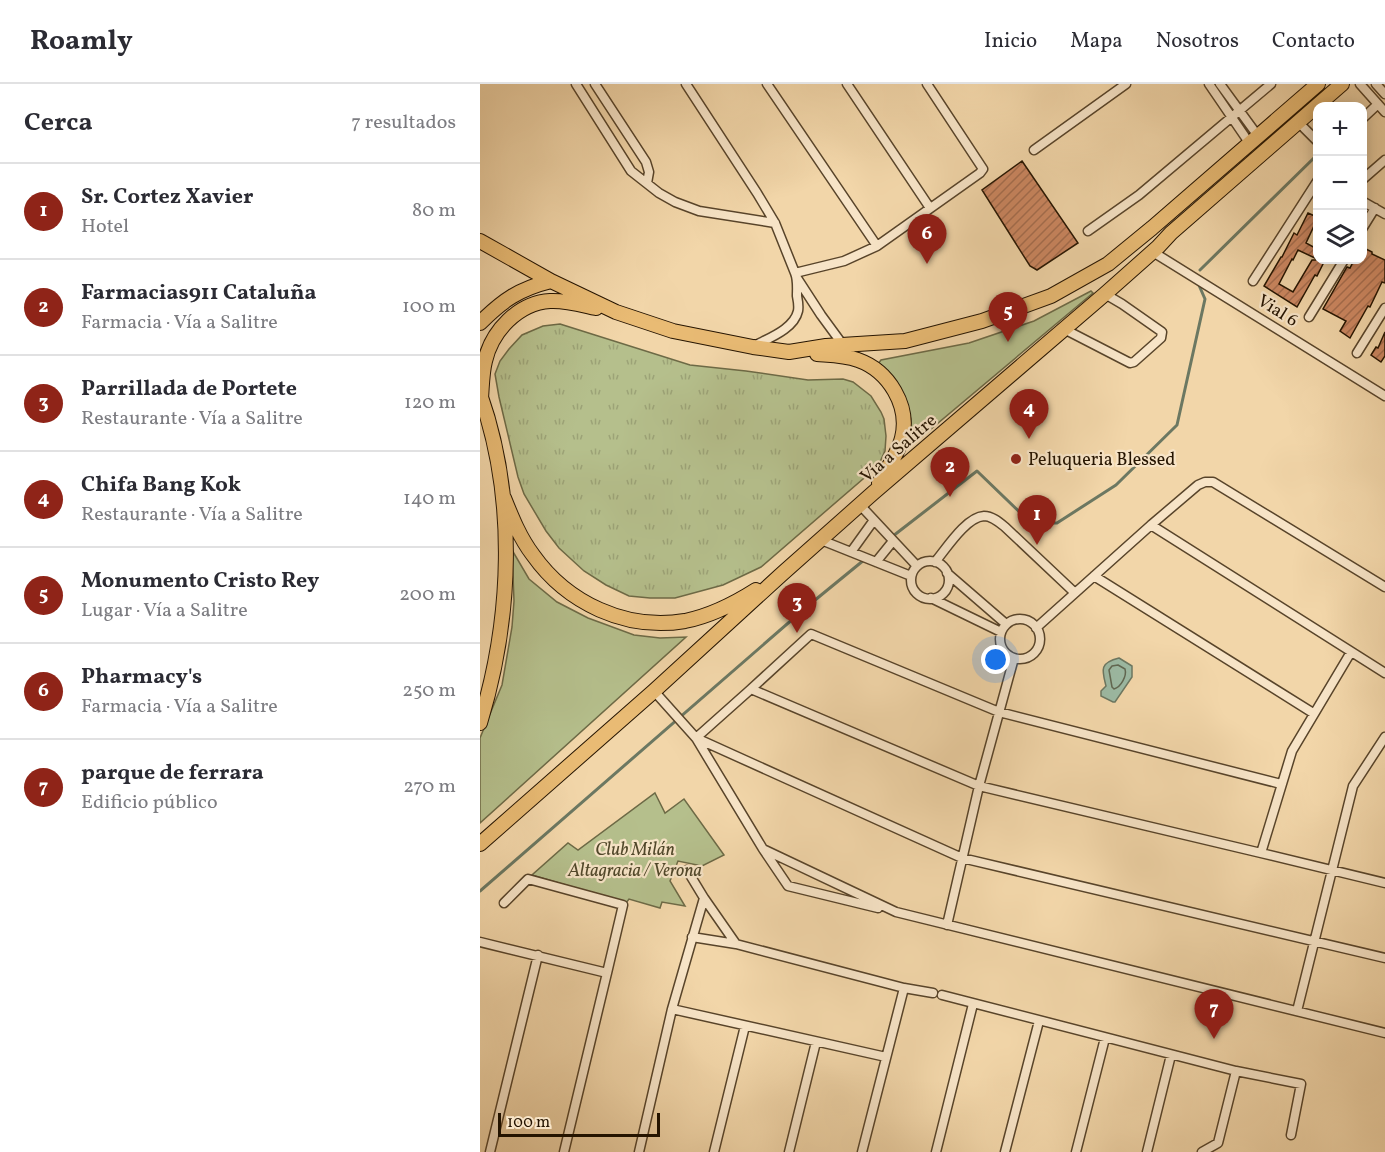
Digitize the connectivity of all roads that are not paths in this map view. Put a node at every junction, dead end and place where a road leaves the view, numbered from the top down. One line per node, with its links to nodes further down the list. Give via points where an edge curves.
1 (576, 84): 26 (street, via 631,171)
2 (595, 84): 26 (street, via 646,162)
3 (686, 84): 33 (street)
4 (767, 84): 36 (street)
5 (847, 84): 29 (street)
6 (927, 84): 29 (street, via 983,168)
7 (1126, 84): 23 (street)
8 (1209, 84): 19 (street)
9 (1220, 84): 19 (street)
10 (1271, 84): 19 (street)
11 (1317, 84): 22 (main road)
12 (1342, 84): 20 (main road, Vía a Salitre)
13 (1360, 84): 16 (street)
14 (1376, 84): 15 (street)
15 (1385, 94)
16 (1378, 105): 17 (street); 18 (street)
17 (1385, 112)
18 (1367, 114)
19 (1235, 115): 22 (street); 34 (street, via 1139,195)
20 (1298, 122): 21 (street); 37 (main road, Vía a Salitre)
21 (1313, 138)
22 (1254, 140): 48 (main road, via 1108,264 1051,296 982,321 905,342)
23 (1034, 150)
24 (1385, 160): 25 (street)
25 (1367, 176)
26 (647, 183): 33 (street, via 699,212)
27 (1313, 186): 41 (street)
28 (1367, 204): 30 (street)
29 (930, 208): 36 (street)
30 (1375, 208): 31 (street); 32 (street)
31 (1385, 214)
32 (1367, 221)
33 (775, 223): 39 (street)
34 (1088, 231)
35 (480, 241): 40 (main road)
36 (877, 246): 39 (street)
37 (1154, 252): 42 (main road, Vía a Salitre); 53 (street, Vial 6)
38 (1342, 264): 45 (street)
39 (796, 275): 48 (street); 49 (street, via 795,318)
40 (551, 281): 44 (main road); 46 (main road, via 518,292)
41 (1252, 281)
42 (1105, 294): 47 (main road, Vía a Salitre); 47 (street, via 1162,332 1161,338 1130,363)
43 (1385, 308): 51 (street)
44 (616, 312): 49 (main road, via 673,331); 52 (main road, via 550,301 519,312 496,335 488,350)
45 (1309, 317)
46 (480, 323)
47 (1064, 329): 54 (main road, Vía a Salitre)
48 (843, 345): 50 (main road)
49 (753, 347): 50 (main road)
50 (789, 352): 54 (main road, via 859,360 879,372 896,393 903,409 902,437)
51 (1357, 353)
52 (481, 396): 55 (main road)
53 (1385, 396)
54 (873, 493): 56 (main road, Vía a Salitre)
55 (504, 498): 65 (main road, via 531,554 554,580 587,604 621,617 668,623 699,618 734,603); 82 (main road, via 501,627)
56 (860, 505): 57 (street); 59 (main road, Vía a Salitre)
57 (874, 520): 60 (street); 61 (street)
58 (1151, 525): 68 (street); 69 (street, via 1198,485 1213,482); 75 (street)
59 (821, 540): 61 (street); 65 (main road, Vía a Salitre)
60 (893, 541): 62 (street); 64 (street)
61 (851, 552): 62 (street)
62 (876, 562): 67 (street)
63 (935, 562): 64 (street, via 925,561); 66 (street); 70 (street, via 965,525 984,516 1005,527)
64 (916, 566): 67 (street)
65 (783, 573): 79 (main road, Vía a Salitre)
66 (947, 573): 71 (street, via 945,590); 72 (street)
67 (911, 576): 71 (street, via 916,592)
68 (1094, 576): 70 (street); 81 (street)
69 (1385, 587)
70 (1075, 593): 73 (street)
71 (930, 598): 74 (street)
72 (1006, 624): 73 (street, via 1022,619); 74 (street)
73 (1036, 628): 76 (street, via 1040,641 1034,653)
74 (1001, 632): 76 (street, via 1001,645)
75 (1351, 652): 77 (street); 81 (street)
76 (1014, 658): 80 (street)
77 (1385, 673)
78 (751, 689): 80 (street, via 811,634); 84 (street); 86 (street)
79 (654, 692): 84 (street); 87 (main road, Vía a Salitre)
80 (999, 712): 85 (street); 86 (street)
81 (1313, 713): 85 (street, via 1292,751)
82 (480, 723)
83 (1385, 737): 92 (street, via 1353,786)
84 (696, 738): 88 (street); 90 (street)
85 (1281, 784): 89 (street)
86 (980, 786): 89 (street); 90 (street)
87 (480, 844)
88 (763, 849): 96 (street); 96 (street, via 788,886)
89 (1261, 852): 92 (street)
90 (962, 858): 97 (street); 99 (street)
91 (687, 870): 94 (street)
92 (1332, 871): 93 (street); 99 (street)
93 (1385, 883)
94 (704, 898): 98 (street); 101 (street)
95 (504, 903): 104 (street, via 528,879 622,905)
96 (896, 912): 97 (street)
97 (947, 925): 110 (street)
98 (692, 937): 101 (street); 109 (street)
99 (1315, 941): 103 (street); 110 (street)
100 (480, 942): 102 (street)
101 (736, 944): 105 (street)
102 (538, 955): 104 (street); 120 (street)
103 (1385, 958)
104 (607, 973): 121 (street)
105 (904, 988): 106 (street); 117 (street)
106 (933, 993)
107 (942, 995): 108 (street)
108 (973, 1004): 111 (street); 126 (street)
109 (672, 1009): 112 (street); 122 (street)
110 (1297, 1011): 113 (street)
111 (1039, 1021): 114 (street); 127 (street)
112 (745, 1026): 115 (street); 123 (street)
113 (1385, 1033)
114 (1105, 1038): 116 (street); 128 (street)
115 (816, 1042): 117 (street); 124 (street)
116 (1171, 1054): 118 (street); 129 (street)
117 (886, 1057): 125 (street)
118 (1236, 1071): 119 (street, via 1300,1084); 130 (street, via 1218,1143)
119 (1291, 1135)
120 (490, 1152)
121 (564, 1152)
122 (639, 1152)
123 (714, 1152)
124 (789, 1152)
125 (862, 1152)
126 (936, 1152)
127 (1005, 1152)
128 (1076, 1152)
129 (1147, 1152)
130 (1202, 1152)

